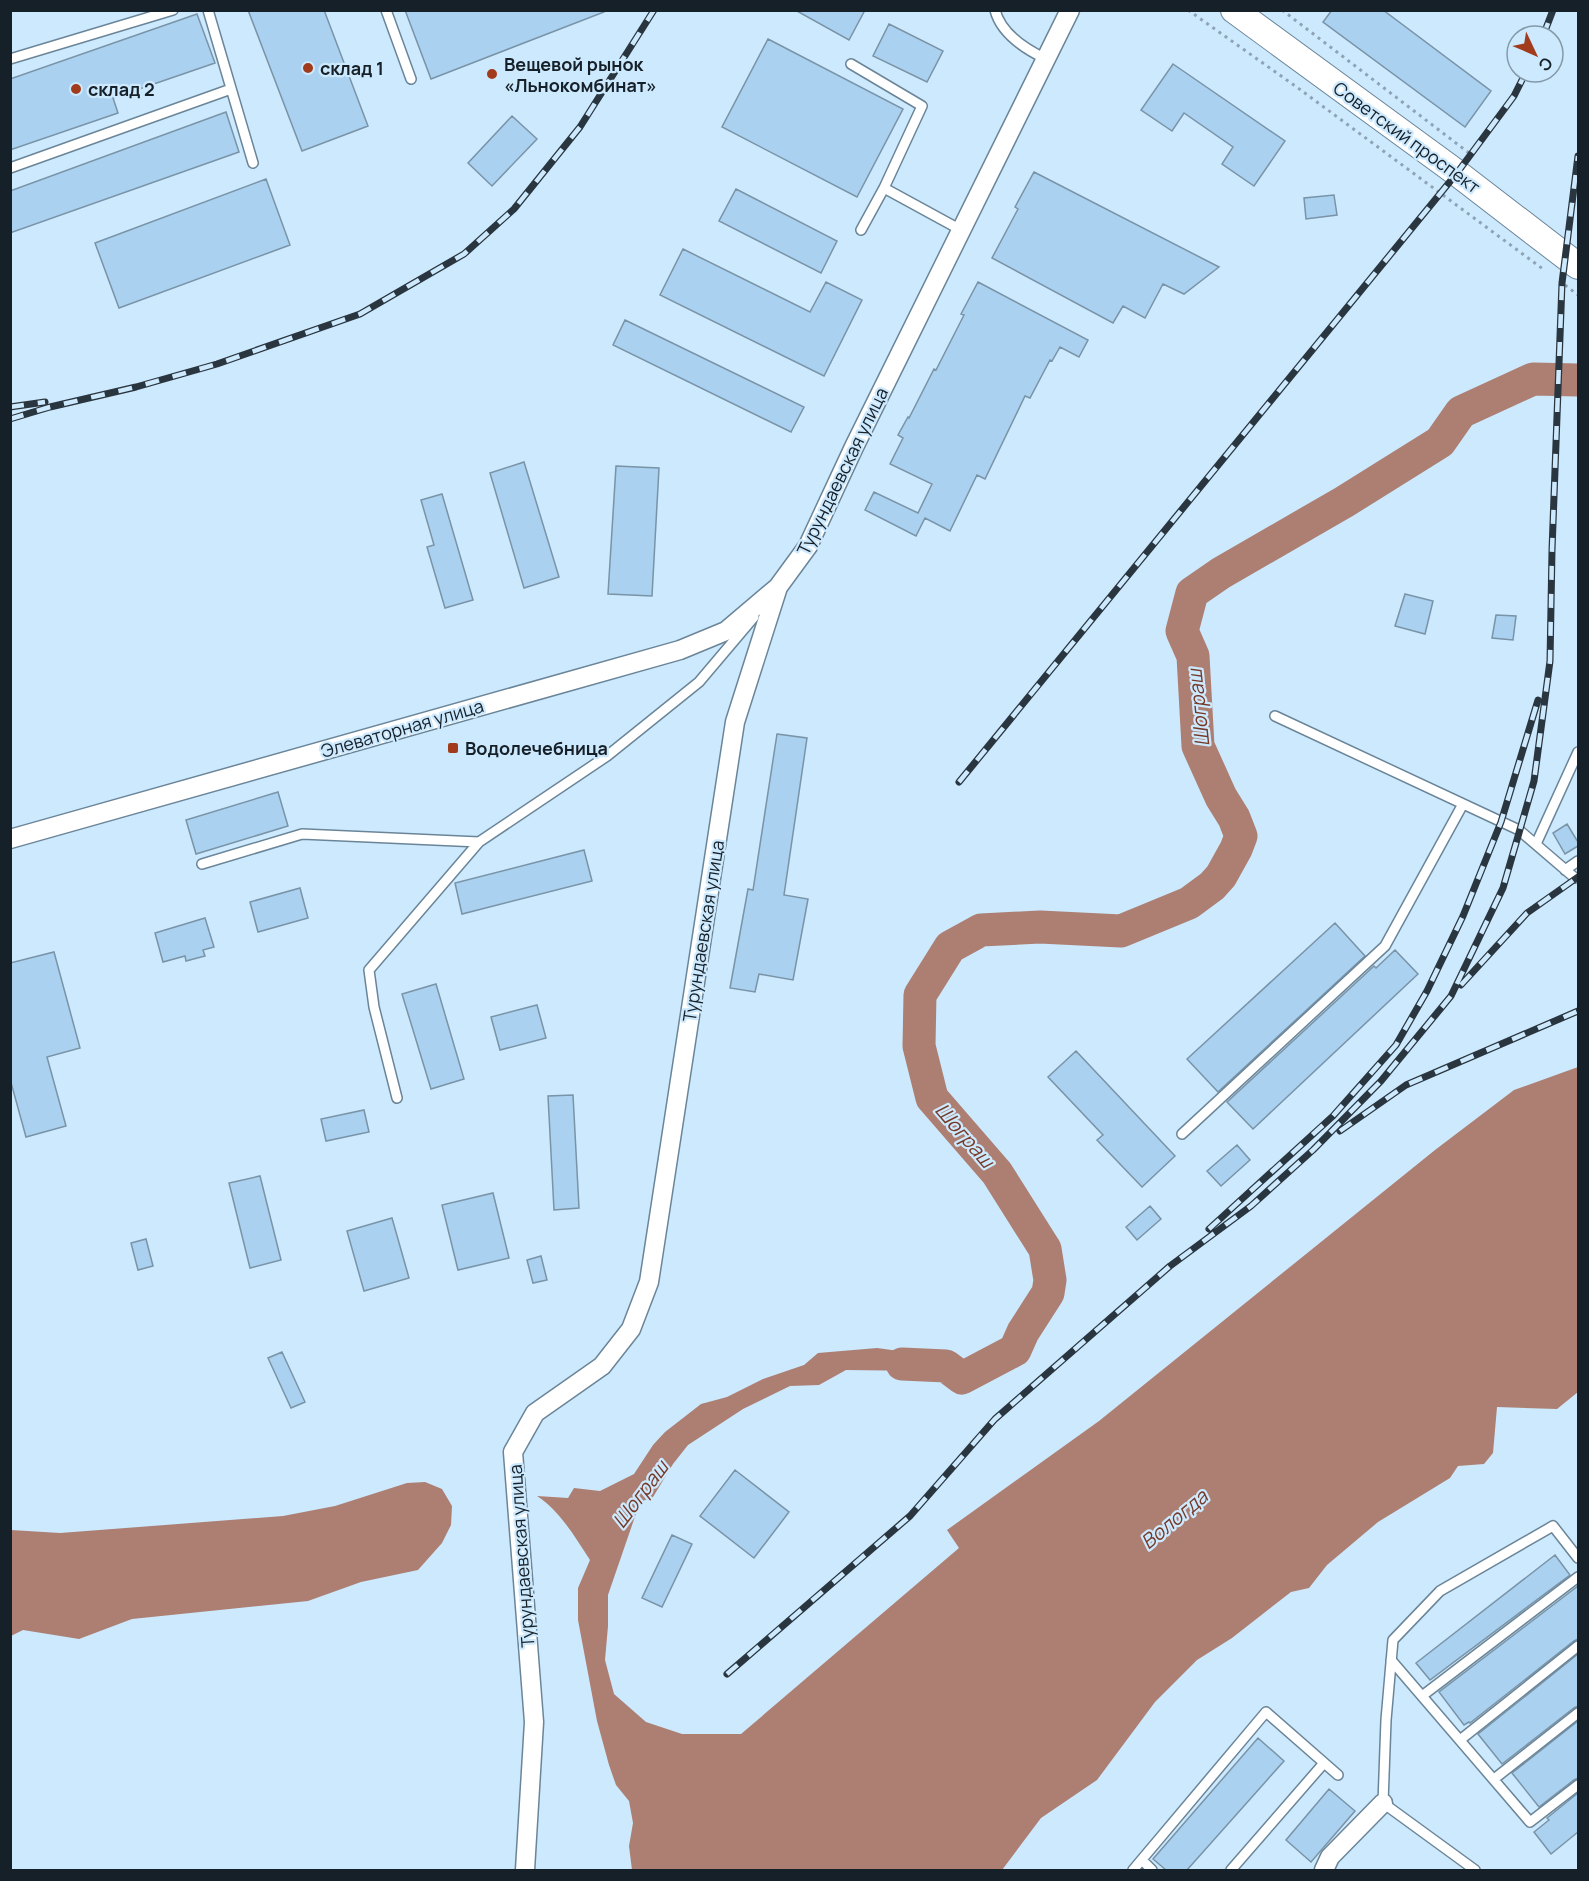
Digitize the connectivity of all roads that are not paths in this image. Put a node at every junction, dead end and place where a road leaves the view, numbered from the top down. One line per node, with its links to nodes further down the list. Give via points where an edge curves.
1 (173, 10): 8 (lane)
2 (208, 10): 11 (lane)
3 (386, 10): 10 (lane)
4 (995, 10): 7 (lane, via 1010,35)
5 (1070, 10): 7 (street, Турундаевская улица)
6 (1234, 10): 17 (street, Советский проспект, via 1457,173)
7 (1046, 58): 16 (street, Турундаевская улица)
8 (10, 59)
9 (850, 64): 14 (lane, via 922,106)
10 (411, 79)
11 (231, 89): 12 (lane); 13 (lane)
12 (253, 163)
13 (10, 168)
14 (884, 188): 15 (lane); 16 (lane)
15 (861, 230)
16 (961, 230): 18 (street, Турундаевская улица, via 808,546)
17 (1570, 274)
18 (778, 588): 22 (street, Элеваторная улица, via 726,631 680,650); 23 (lane, via 699,682 607,756); 44 (street, Турундаевская улица, via 735,723 649,1282 631,1329 602,1366 535,1413 513,1452 534,1722)
19 (1275, 716): 21 (lane)
20 (1578, 752): 24 (lane)
21 (1463, 804): 24 (lane, via 1520,830); 30 (lane, via 1385,946)
22 (10, 839)
23 (479, 842): 26 (lane, via 302,834); 29 (lane, via 369,970 374,1007)
24 (1536, 844): 27 (lane)
25 (1578, 861): 27 (lane)
26 (202, 864)
27 (1565, 870): 28 (lane)
28 (1575, 878)
29 (398, 1098)
30 (1182, 1134)
31 (1578, 1558): 34 (lane, via 1553,1526 1440,1591 1393,1640)
32 (1578, 1578): 35 (lane)
33 (1578, 1646): 37 (lane)
34 (1391, 1660): 35 (lane); 42 (lane)
35 (1422, 1696): 37 (lane)
36 (1578, 1713): 40 (lane)
37 (1460, 1740): 40 (lane)
38 (1324, 1763): 39 (lane); 43 (lane, via 1266,1712); 47 (lane)
39 (1338, 1775)
40 (1494, 1779): 41 (lane, via 1530,1822)
41 (1578, 1785)
42 (1383, 1803): 48 (street, via 1330,1857); 49 (lane)
43 (1142, 1860): 45 (lane); 46 (lane)
44 (525, 1870)
45 (1133, 1870)
46 (1152, 1870)
47 (1231, 1870)
48 (1324, 1870)
49 (1475, 1870)

